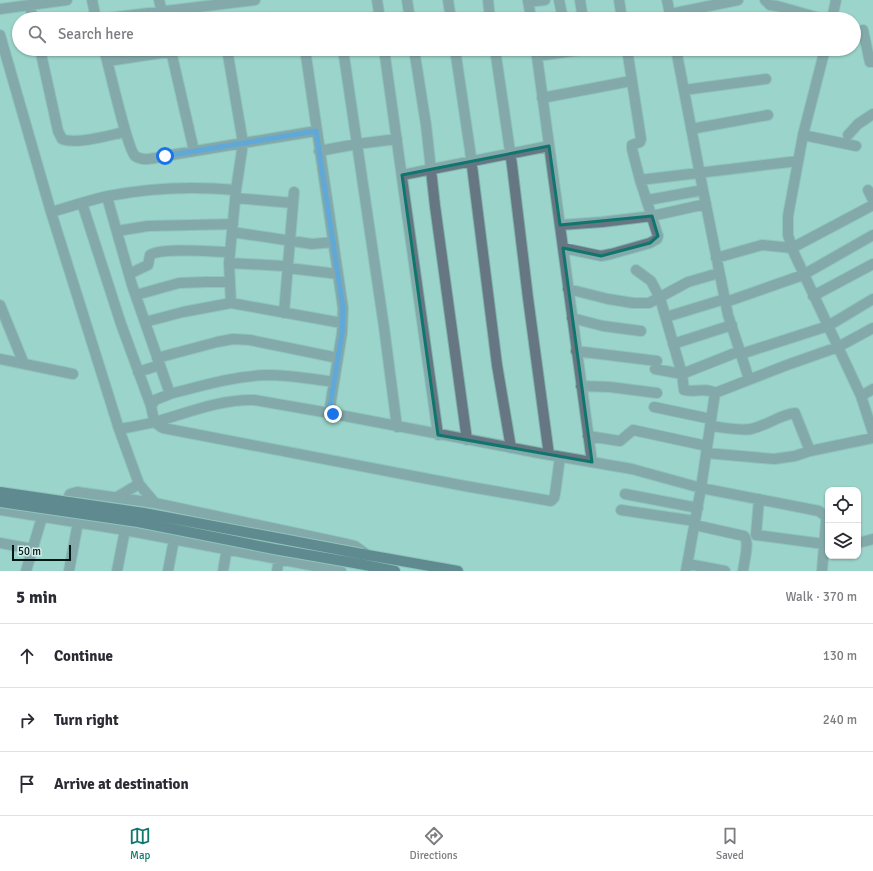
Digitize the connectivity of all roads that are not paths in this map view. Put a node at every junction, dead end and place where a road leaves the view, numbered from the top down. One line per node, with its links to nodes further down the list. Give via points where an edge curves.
1 (67, 0): 21 (street)
2 (92, 0): 24 (street)
3 (159, 0): 25 (street)
4 (251, 0): 18 (street)
5 (377, 0): 26 (street)
6 (407, 0): 27 (street)
7 (448, 0): 28 (street)
8 (488, 0): 29 (street)
9 (545, 0): 17 (street)
10 (559, 0): 31 (street)
11 (580, 0): 32 (street)
12 (619, 0): 33 (street)
13 (667, 0): 34 (street)
14 (738, 0): 35 (street)
15 (765, 0): 36 (street, via 770,6)
16 (836, 0): 37 (street)
17 (528, 1): 30 (street)
18 (208, 3): 20 (street)
19 (16, 4): 21 (street); 22 (street)
20 (186, 4): 25 (street)
21 (30, 6): 23 (street)
22 (0, 10)
23 (31, 12)
24 (95, 12)
25 (162, 12)
26 (379, 12)
27 (409, 12)
28 (450, 12)
29 (489, 12)
30 (530, 12)
31 (562, 12)
32 (582, 12)
33 (621, 12)
34 (669, 12)
35 (687, 12)
36 (798, 12)
37 (833, 12)
38 (863, 30): 56 (street, via 868,58)
39 (0, 35): 93 (street)
40 (42, 56): 65 (street, via 62,139 85,140)
41 (106, 56): 55 (street)
42 (143, 56): 55 (street)
43 (172, 56): 74 (street)
44 (228, 56): 69 (street)
45 (306, 56): 64 (street)
46 (344, 56): 70 (street)
47 (385, 56): 68 (street)
48 (415, 56): 78 (street)
49 (456, 56): 76 (street)
50 (496, 56): 75 (street)
51 (536, 56): 60 (street)
52 (627, 56): 58 (street)
53 (677, 56): 59 (street)
54 (823, 56): 66 (street)
55 (108, 61): 65 (street)
56 (873, 62)
57 (766, 79): 59 (street)
58 (631, 81): 60 (street); 81 (street, via 641,138 632,148)
59 (684, 90): 63 (street)
60 (542, 98): 71 (street)
61 (873, 114): 67 (street)
62 (768, 115): 63 (street)
63 (691, 129): 79 (street)
64 (316, 131): 69 (street); 73 (street)
65 (125, 132): 74 (street, via 132,152 140,159)
66 (803, 135): 72 (street); 77 (street)
67 (848, 135)
68 (397, 139): 70 (street); 80 (street)
69 (243, 143): 74 (street); 85 (street)
70 (357, 144): 73 (street); 155 (street)
71 (549, 146): 75 (street); 95 (street)
72 (856, 146)
73 (319, 151): 100 (street)
74 (194, 152)
75 (510, 154): 76 (street); 165 (street)
76 (471, 161): 78 (street); 162 (street, via 497,365)
77 (798, 161): 79 (street); 102 (street, via 788,216 788,235)
78 (431, 170): 80 (street); 161 (street)
79 (699, 172): 81 (street); 82 (street)
80 (402, 175): 158 (street)
81 (640, 180): 87 (street)
82 (703, 190): 87 (street); 91 (street)
83 (868, 190): 88 (street)
84 (294, 192): 89 (street)
85 (236, 194): 86 (street, via 198,187 143,191); 89 (street); 96 (street)
86 (107, 197): 90 (street); 97 (street)
87 (648, 200): 94 (street)
88 (873, 200)
89 (293, 203): 99 (street)
90 (82, 204): 93 (street); 139 (street)
91 (706, 204): 94 (street); 104 (street)
92 (873, 204): 102 (street)
93 (51, 212): 156 (street)
94 (652, 216): 95 (street); 101 (street, via 658,236 650,243 600,256)
95 (560, 225): 101 (street)
96 (233, 228): 97 (street, via 148,226); 99 (street); 103 (street)
97 (117, 231): 110 (street)
98 (873, 235): 112 (street)
99 (291, 241): 100 (street, via 312,244); 107 (street)
100 (333, 242): 111 (street)
101 (563, 248): 114 (street)
102 (792, 248): 104 (street, via 762,245); 112 (street)
103 (230, 252): 105 (street); 110 (street, via 155,252 150,255 146,267)
104 (716, 258): 109 (street)
105 (229, 264): 107 (street); 113 (street)
106 (873, 264): 116 (street)
107 (288, 268): 111 (street); 122 (street)
108 (636, 270): 117 (street, via 651,282)
109 (719, 273): 117 (street, via 688,282); 119 (street)
110 (129, 274): 115 (street)
111 (338, 274): 126 (street, via 343,308)
112 (803, 275): 116 (street); 119 (street)
113 (230, 282): 115 (street, via 179,283); 120 (street)
114 (568, 289): 117 (street, via 633,303 649,303); 124 (street)
115 (136, 295): 125 (street)
116 (814, 296): 128 (street)
117 (660, 298): 123 (street)
118 (873, 299): 128 (street)
119 (725, 300): 123 (street); 127 (street)
120 (231, 303): 122 (street); 125 (street)
121 (0, 305): 138 (street)
122 (284, 313): 126 (street)
123 (666, 317): 131 (street)
124 (572, 318): 130 (street, via 603,326); 133 (street)
125 (145, 322): 137 (street)
126 (342, 323): 135 (street)
127 (732, 325): 131 (street); 134 (street)
128 (828, 326): 132 (street); 134 (street)
129 (873, 328): 132 (street)
130 (641, 331)
131 (673, 344): 141 (street)
132 (838, 347): 142 (street); 149 (street)
133 (576, 351): 141 (street, via 656,365); 144 (street)
134 (741, 353): 141 (street); 142 (street)
135 (338, 358): 137 (street, via 250,340 233,339); 143 (street)
136 (0, 359): 138 (street)
137 (158, 361): 139 (street); 148 (street)
138 (24, 364): 140 (street)
139 (138, 372): 150 (street)
140 (73, 374)
141 (682, 374): 147 (street, via 683,388 686,391 707,389)
142 (749, 379): 147 (street)
143 (334, 382): 148 (street, via 266,375 239,378); 152 (street)
144 (581, 386): 146 (street); 159 (street)
145 (873, 389): 149 (street)
146 (657, 392)
147 (715, 393): 154 (street)
148 (170, 394): 150 (street, via 155,400)
149 (861, 396): 157 (street)
150 (151, 406): 153 (street)
151 (654, 407): 154 (street)
152 (329, 413): 153 (street, via 265,401 242,400 180,413); 155 (street)
153 (154, 422): 156 (street); 166 (street, via 163,428 551,501 555,494)
154 (710, 423): 163 (street); 164 (street, via 750,429 785,414 794,413)
155 (397, 427): 158 (street)
156 (118, 429): 168 (street)
157 (873, 434)
158 (438, 435): 161 (street)
159 (588, 436): 163 (street, via 620,441 633,430); 167 (street)
160 (873, 438): 164 (street)
161 (468, 440): 162 (street)
162 (511, 448): 165 (street)
163 (707, 450): 164 (street, via 774,459); 169 (street)
164 (810, 451)
165 (549, 455): 166 (street)
166 (560, 457): 167 (street)
167 (592, 462): 169 (street, via 632,469)
168 (139, 484): 172 (street); 175 (street)
169 (701, 488): 173 (street); 176 (street)
170 (0, 492): 190 (main road, bridge, via 144,513)
171 (625, 494): 176 (street)
172 (117, 497): 175 (street); 180 (street, via 78,492 70,494 64,506 63,517)
173 (759, 499): 187 (street, via 823,513 826,516); 187 (street, via 756,534)
174 (0, 502): 190 (main road, bridge, via 138,522 274,549)
175 (155, 503): 190 (street, via 355,546)
176 (698, 508): 181 (street)
177 (0, 510): 179 (street)
178 (621, 510): 181 (street)
179 (42, 517): 180 (street); 189 (street)
180 (73, 521): 182 (street); 194 (street)
181 (695, 523): 192 (street); 203 (street, via 746,537 748,542)
182 (125, 530): 183 (street); 195 (street)
183 (174, 538): 188 (street); 196 (street)
184 (873, 539): 185 (street)
185 (861, 542)
186 (0, 543): 189 (street)
187 (824, 544): 204 (street)
188 (227, 548): 191 (street); 197 (street)
189 (32, 549): 193 (street)
190 (363, 557): 200 (main road); 201 (main road)
191 (279, 558): 198 (street); 199 (street)
192 (687, 568): 202 (street)
193 (26, 571)
194 (69, 571)
195 (117, 571)
196 (168, 571)
197 (223, 571)
198 (277, 571)
199 (341, 571)
200 (389, 571)
201 (458, 571)
202 (725, 571)
203 (743, 571)
204 (822, 571)

